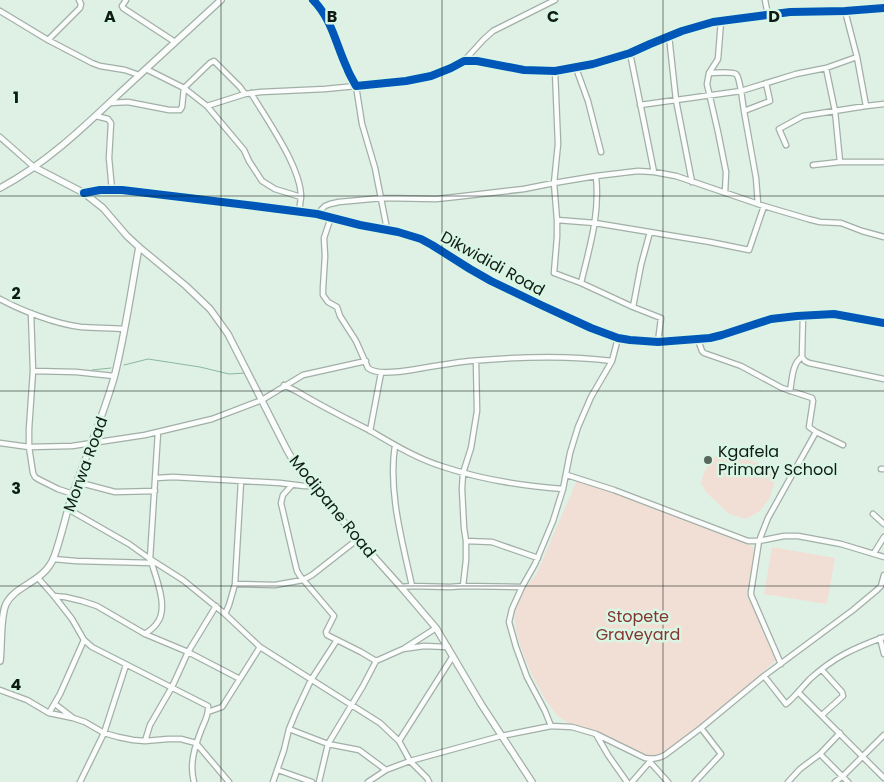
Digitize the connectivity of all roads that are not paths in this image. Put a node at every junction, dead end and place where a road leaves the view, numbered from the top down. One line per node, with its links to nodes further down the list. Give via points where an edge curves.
1 (79, 0): 13 (street, via 80,8)
2 (126, 0): 14 (street, via 123,8)
3 (221, 0): 14 (main road)
4 (313, 0): 25 (street, via 332,28)
5 (555, 0): 17 (street, via 493,31)
6 (765, 0): 10 (street)
7 (884, 8): 9 (street)
8 (0, 11): 13 (street)
9 (845, 11): 10 (street); 16 (street)
10 (768, 15): 11 (street)
11 (721, 21): 12 (street); 22 (street, via 718,58)
12 (669, 36): 15 (street); 31 (street)
13 (48, 40): 23 (street, via 100,66)
14 (175, 42): 20 (main road)
15 (630, 53): 18 (street); 34 (street)
16 (857, 57): 19 (street); 36 (street)
17 (464, 61): 21 (street); 25 (street, via 430,76)
18 (576, 68): 21 (street); 42 (street)
19 (826, 68): 24 (street); 38 (street)
20 (146, 69): 23 (main road); 26 (street)
21 (555, 71): 49 (street, via 558,144)
22 (709, 73): 27 (street, via 735,73); 30 (street)
23 (139, 75): 32 (main road)
24 (766, 83): 27 (street); 37 (street, via 770,102)
25 (356, 86): 28 (street); 56 (street, via 362,124)
26 (184, 88): 29 (street, via 214,61); 32 (street, via 182,107 178,111 128,102); 35 (street)
27 (741, 90): 30 (street); 37 (street)
28 (252, 93): 29 (street); 55 (street, via 286,151 299,181)
29 (245, 94): 35 (street)
30 (709, 94): 31 (street); 54 (street, via 726,172)
31 (676, 100): 34 (street); 50 (street)
32 (110, 103): 39 (main road)
33 (884, 104): 36 (street)
34 (640, 105): 47 (street)
35 (207, 106): 55 (street, via 244,150 262,181)
36 (866, 106): 38 (street)
37 (744, 111): 57 (street)
38 (835, 111): 41 (street, via 803,116 780,128); 43 (street)
39 (96, 116): 46 (main road); 52 (street, via 111,123 109,158)
40 (1, 141): 46 (street)
41 (786, 145)
42 (600, 152)
43 (840, 162): 44 (street); 45 (street)
44 (884, 162)
45 (812, 165)
46 (34, 167): 51 (main road); 53 (main road, Modipane Road)
47 (654, 172): 48 (street); 50 (street)
48 (596, 176): 49 (street); 63 (street)
49 (554, 182): 56 (street, via 524,189 436,199); 62 (street)
50 (692, 182): 54 (street)
51 (0, 188)
52 (112, 190): 53 (street, Dikwididi Road); 59 (street, Dikwididi Road)
53 (84, 193): 67 (main road, Modipane Road, via 103,208)
54 (725, 193): 57 (street)
55 (301, 197): 59 (street)
56 (382, 198): 60 (street, via 330,204); 64 (street)
57 (758, 204): 58 (street)
58 (764, 206): 65 (street, via 750,250); 66 (street, via 820,222 841,222)
59 (299, 212): 60 (street, Dikwididi Road)
60 (317, 214): 61 (street, Dikwididi Road)
61 (330, 217): 64 (street, Dikwididi Road); 79 (street, via 324,238 323,296 337,307)
62 (557, 220): 63 (street); 68 (street, via 554,273)
63 (595, 223): 65 (street); 68 (street)
64 (387, 229): 75 (street, Dikwididi Road, via 421,239 500,285)
65 (650, 232): 70 (street)
66 (884, 237)
67 (139, 247): 74 (main road, Morwa Road); 88 (main road, Modipane Road, via 210,309 228,334)
68 (581, 283): 70 (street)
69 (0, 299): 71 (street)
70 (633, 307): 77 (street, via 661,318)
71 (31, 313): 74 (street, via 80,327); 82 (street)
72 (803, 315): 73 (street, Dikwididi Road, via 834,314); 76 (street, Dikwididi Road, via 771,320); 78 (street)
73 (884, 323)
74 (124, 328): 84 (main road, Morwa Road)
75 (618, 338): 77 (street, Dikwididi Road); 81 (street)
76 (698, 340): 77 (street, Dikwididi Road); 87 (street, via 704,354 741,366)
77 (658, 342)
78 (802, 357): 85 (street, via 805,362); 87 (street, via 795,367)
79 (366, 361): 83 (street, via 370,371); 86 (street, via 303,374)
80 (476, 361): 81 (street, via 563,358); 83 (street); 97 (street, via 475,430)
81 (612, 361): 98 (street, via 578,427)
82 (33, 371): 84 (street); 96 (street)
83 (380, 373): 89 (street)
84 (114, 376): 92 (main road, Morwa Road)
85 (884, 379)
86 (284, 385): 88 (street); 89 (street)
87 (790, 392): 91 (street, via 813,399 809,427)
88 (262, 400): 90 (street, via 212,419); 103 (main road, Modipane Road, via 290,456)
89 (370, 431): 94 (street)
90 (158, 432): 92 (street); 99 (street)
91 (816, 432): 95 (street); 113 (street, via 768,518)
92 (92, 443): 96 (street); 101 (main road, Morwa Road)
93 (0, 444): 96 (street)
94 (394, 445): 97 (street, via 424,460); 123 (street, via 393,486)
95 (843, 445)
96 (29, 447): 106 (street, via 35,477)
97 (463, 473): 104 (street, via 526,486); 112 (street)
98 (566, 475): 104 (street); 113 (street, via 623,493 744,540)
99 (156, 478): 100 (street); 105 (street)
100 (241, 481): 102 (street); 122 (street)
101 (77, 482): 105 (street, via 115,492); 106 (main road, Morwa Road)
102 (292, 485): 103 (street); 121 (street, via 281,503 297,571)
103 (313, 486): 111 (main road, Modipane Road)
104 (563, 489): 116 (street)
105 (155, 491): 118 (street)
106 (73, 494): 107 (main road, Morwa Road)
107 (68, 509): 117 (main road, Morwa Road); 118 (street, via 129,544)
108 (873, 514): 109 (street)
109 (884, 524)
110 (884, 537): 114 (street)
111 (358, 539): 121 (street); 125 (main road, Modipane Road)
112 (466, 541): 116 (street, via 492,542); 124 (street)
113 (759, 541): 114 (street, via 798,536); 143 (street, via 751,596)
114 (874, 554): 115 (street)
115 (884, 557)
116 (538, 558): 126 (street)
117 (53, 559): 118 (street); 120 (main road, Morwa Road)
118 (151, 561): 128 (street, via 183,580); 131 (street, via 161,590 162,610 156,625)
119 (884, 575): 143 (street, via 877,590)
120 (38, 578): 127 (street); 141 (main road, Morwa Road, via 6,605)
121 (303, 580): 122 (street, via 275,585); 134 (street, via 334,616 326,635)
122 (234, 584): 129 (street)
123 (412, 586): 124 (street); 125 (street)
124 (463, 586): 126 (street)
125 (401, 587): 130 (main road, Modipane Road)
126 (522, 587): 158 (street, via 509,622 527,677)
127 (54, 596): 131 (street, via 97,606); 133 (street)
128 (216, 606): 129 (street); 138 (street)
129 (225, 614): 135 (street)
130 (436, 628): 136 (main road, Modipane Road); 137 (street)
131 (144, 634): 138 (street)
132 (882, 638): 139 (street); 145 (street, via 843,654)
133 (84, 640): 144 (street); 152 (street)
134 (337, 640): 142 (street); 148 (street)
135 (260, 647): 147 (street); 148 (street)
136 (448, 648): 137 (street, via 424,646); 140 (main road, Modipane Road)
137 (403, 649): 142 (street)
138 (188, 652): 147 (street); 149 (street)
139 (884, 654)
140 (453, 656): 165 (main road, Modipane Road); 167 (street)
141 (0, 661)
142 (376, 661): 153 (street)
143 (780, 664): 146 (street)
144 (126, 665): 149 (street); 161 (street)
145 (822, 670): 151 (street); 156 (street, via 843,696)
146 (764, 676): 151 (street, via 786,704); 159 (street)
147 (240, 679): 154 (street, via 222,707)
148 (311, 680): 153 (street); 160 (street)
149 (172, 687): 154 (street, via 206,704); 166 (street, via 150,725)
150 (0, 690): 155 (street)
151 (798, 692): 156 (street)
152 (55, 704): 155 (street); 157 (street)
153 (350, 705): 167 (street, via 380,723); 169 (street)
154 (208, 712): 168 (street)
155 (49, 713): 157 (street)
156 (822, 715): 162 (street)
157 (73, 718): 161 (street)
158 (551, 726): 163 (street, via 572,727); 165 (street)
159 (701, 728): 173 (street, via 665,755); 190 (street, via 722,754)
160 (289, 729): 169 (street); 174 (street)
161 (104, 733): 166 (street); 178 (street)
162 (840, 733): 170 (street); 171 (street)
163 (596, 734): 173 (street); 187 (street)
164 (884, 735): 171 (street)
165 (501, 736): 172 (street); 186 (main road, Modipane Road)
166 (145, 741): 168 (street, via 181,739)
167 (399, 741): 172 (street)
168 (196, 744): 179 (street, via 191,769); 180 (street)
169 (328, 744): 175 (street, via 359,750); 183 (street)
170 (820, 754): 176 (street); 191 (street)
171 (862, 756): 176 (street); 177 (street)
172 (410, 761): 175 (street); 185 (street)
173 (651, 761): 188 (street); 189 (street)
174 (278, 770): 181 (street); 182 (street)
175 (386, 770): 184 (street)
176 (843, 776): 192 (street); 193 (street)
177 (884, 778)
178 (80, 782)
179 (194, 782)
180 (230, 782)
181 (273, 782)
182 (312, 782)
183 (319, 782)
184 (368, 782)
185 (429, 782)
186 (532, 782)
187 (627, 782)
188 (632, 782)
189 (668, 782)
190 (695, 782)
191 (788, 782)
192 (835, 782)
193 (848, 782)

